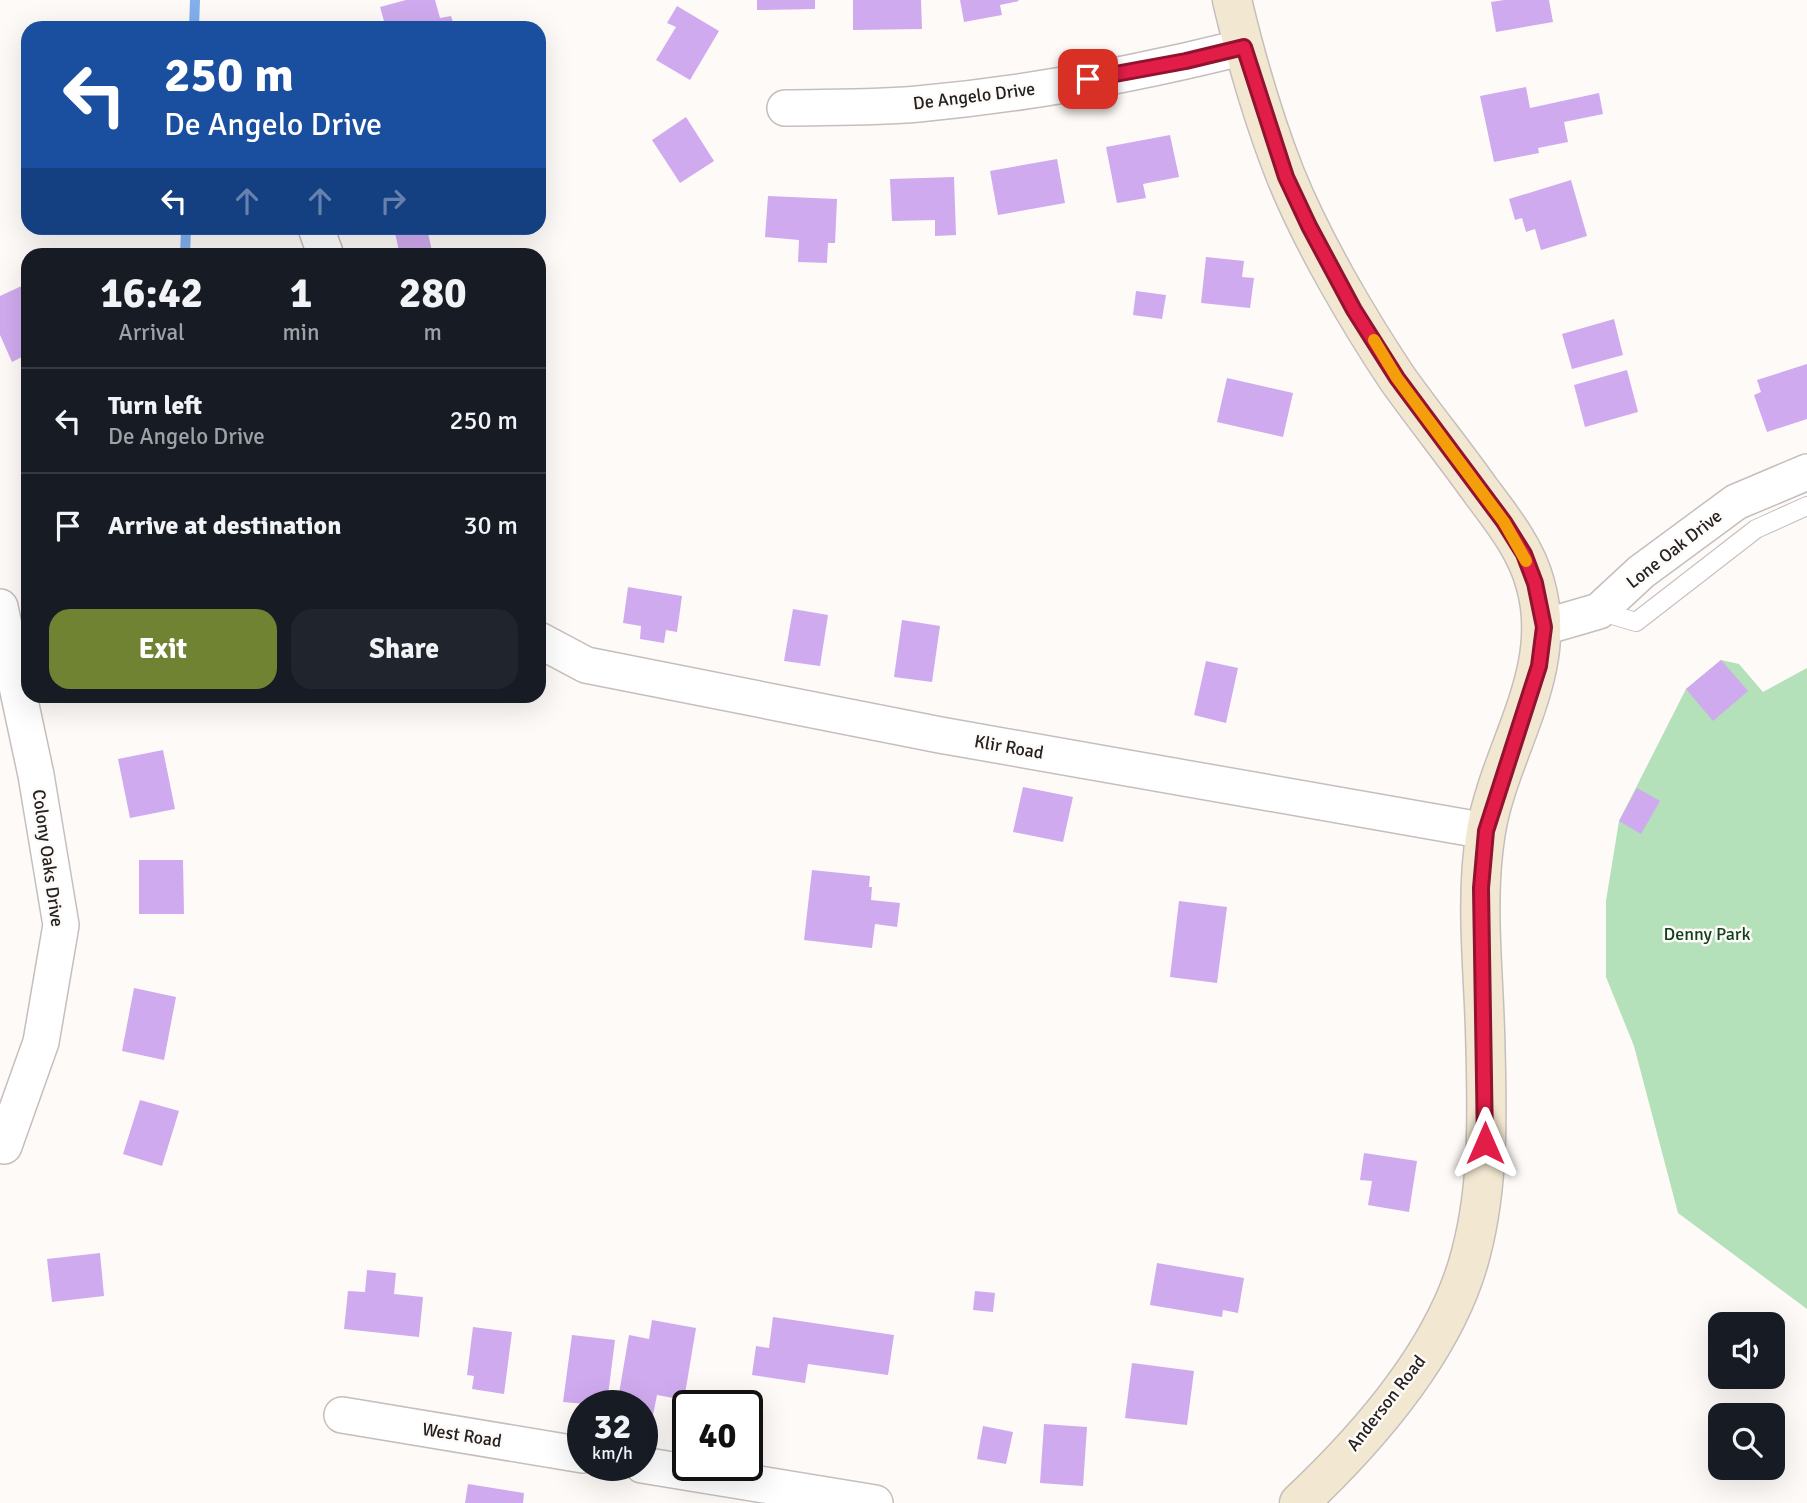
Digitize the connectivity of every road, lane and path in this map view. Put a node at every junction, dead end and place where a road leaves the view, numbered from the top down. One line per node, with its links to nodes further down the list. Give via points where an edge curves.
1 (1232, 0): 2 (street, Anderson Road)
2 (1244, 47): 3 (street, De Angelo Drive, via 1018,92 916,104); 8 (street, Anderson Road, via 1286,177 1309,226 1397,378 1524,554)
3 (785, 108)
4 (1807, 472): 7 (street, Lone Oak Drive, via 1736,502 1641,572)
5 (1807, 506): 7 (lane, via 1756,529 1636,622)
6 (0, 607): 11 (street, Colony Oaks Drive, via 36,775 61,925 41,1042)
7 (1599, 611): 8 (street, Lone Oak Drive)
8 (1544, 627): 10 (street, Anderson Road, via 1539,666)
9 (546, 644): 10 (street, Klir Road, via 586,665 940,735)
10 (1486, 831): 15 (street, Anderson Road, via 1481,888 1485,1143 1481,1203 1471,1254 1452,1305 1411,1377)
11 (4, 1146)
12 (342, 1415): 13 (street, West Road)
13 (567, 1452)
14 (658, 1468): 16 (street)
15 (1312, 1499)
16 (875, 1503)

